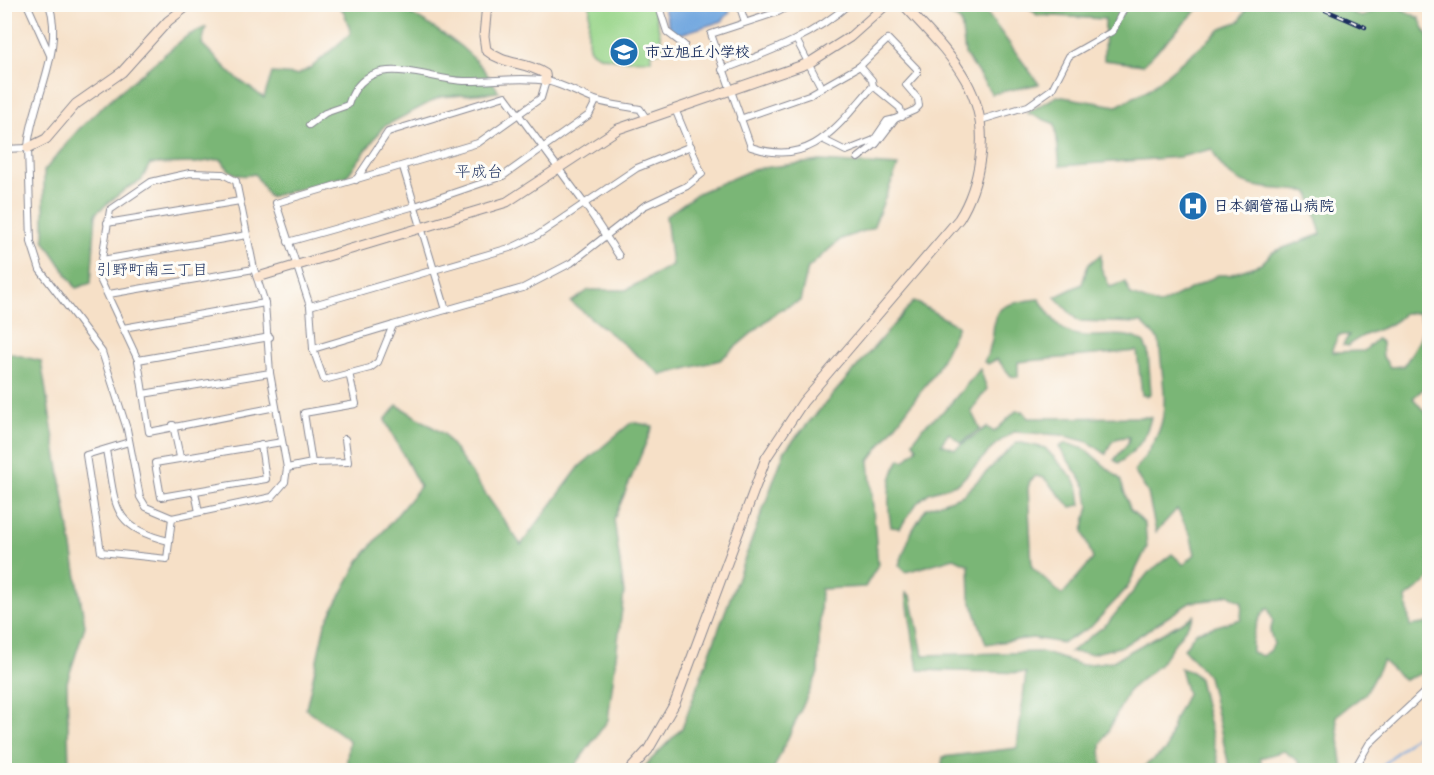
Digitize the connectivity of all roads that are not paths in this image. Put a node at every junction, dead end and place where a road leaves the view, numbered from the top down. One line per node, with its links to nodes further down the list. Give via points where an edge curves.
1 (27, 4): 15 (street)
2 (50, 4): 15 (street)
3 (190, 4): 33 (street, via 168,21 122,72 76,104 46,139)
4 (487, 4): 19 (street, via 486,50 497,59 538,69 545,74)
5 (658, 4): 14 (street, via 667,32)
6 (739, 4): 12 (street)
7 (793, 4): 12 (street)
8 (849, 4): 13 (street, via 824,26)
9 (886, 4): 16 (street, via 850,37)
10 (903, 4): 29 (street, via 958,66)
11 (1126, 4): 29 (street, via 1113,31 1069,56 1052,89 1028,106)
12 (745, 22): 18 (street, via 711,34)
13 (797, 41): 16 (street); 18 (street)
14 (684, 45)
15 (50, 55): 33 (street)
16 (809, 63): 21 (street); 22 (street)
17 (860, 66): 20 (street); 21 (street); 27 (street, via 888,39 917,69 906,85 919,106)
18 (722, 70): 22 (street)
19 (546, 81): 23 (street); 25 (street, via 541,98); 30 (street, via 462,81 389,70 360,82 348,105 325,113)
20 (873, 86): 27 (street, via 900,108); 31 (street)
21 (821, 87): 28 (street, via 809,95)
22 (730, 90): 24 (street); 28 (street)
23 (596, 101): 26 (street, via 640,109); 34 (street, via 590,115)
24 (675, 109): 26 (street); 32 (street)
25 (518, 116): 34 (street); 37 (street, via 477,143); 39 (street, via 505,96 388,132)
26 (646, 118): 38 (street, via 597,140)
27 (899, 118): 31 (street, via 887,121 874,140 846,151); 36 (street)
28 (740, 119): 31 (street, via 750,147 764,152 801,150)
29 (981, 120): 80 (street, via 978,172 959,219 803,402 766,458 675,703 648,750)
30 (309, 125)
31 (824, 140)
32 (691, 146): 41 (street, via 636,168); 46 (street, via 702,174 687,186 644,206)
33 (28, 148): 35 (street); 68 (street, via 33,254 40,270 102,352)
34 (542, 148): 38 (street); 42 (street, via 503,176)
35 (4, 149)
36 (858, 158)
37 (403, 167): 39 (street); 42 (street)
38 (556, 169): 41 (street); 44 (street, via 507,202)
39 (356, 180): 47 (street, via 276,203)
40 (240, 201): 43 (street); 43 (street, via 236,181 223,174 190,173 151,182 110,210); 45 (street)
41 (584, 203): 46 (street); 51 (street, via 513,247)
42 (415, 206): 44 (street); 47 (street)
43 (107, 223): 49 (street)
44 (422, 230): 50 (street); 51 (street)
45 (247, 235): 49 (street); 52 (street)
46 (607, 236): 48 (street); 56 (street, via 571,263 523,288)
47 (288, 242): 50 (street)
48 (620, 256)
49 (102, 260): 53 (street, via 99,277)
50 (295, 266): 52 (street); 55 (street)
51 (434, 270): 55 (street); 56 (street)
52 (256, 273): 53 (street); 54 (street)
53 (109, 294): 58 (street)
54 (265, 303): 58 (street); 59 (street)
55 (310, 306): 60 (street)
56 (446, 310): 57 (street)
57 (393, 325): 60 (street); 63 (street, via 378,362)
58 (123, 328): 61 (street)
59 (270, 337): 61 (street); 62 (street)
60 (313, 349): 63 (street, via 324,380)
61 (138, 360): 64 (street)
62 (270, 373): 64 (street); 65 (street)
63 (349, 373): 73 (street, via 356,404 304,413)
64 (143, 394): 66 (street, via 149,432)
65 (276, 407): 66 (street); 69 (street)
66 (173, 425): 72 (street)
67 (345, 439): 73 (street, via 348,462)
68 (129, 442): 71 (street); 77 (street, via 140,497 146,507)
69 (282, 442): 70 (street); 74 (street)
70 (261, 445): 72 (street); 75 (street, via 266,479)
71 (106, 450): 78 (street, via 123,520 143,535); 78 (street, via 86,455 101,552 167,559)
72 (180, 458): 75 (street, via 155,463 161,497)
73 (312, 463): 74 (street)
74 (287, 468): 76 (street, via 285,482 272,497)
75 (195, 492): 76 (street)
76 (199, 512): 77 (street)
77 (172, 518): 78 (street)
78 (169, 541)
79 (1430, 687): 81 (street, via 1369,744)
80 (630, 771)
81 (1354, 771)

